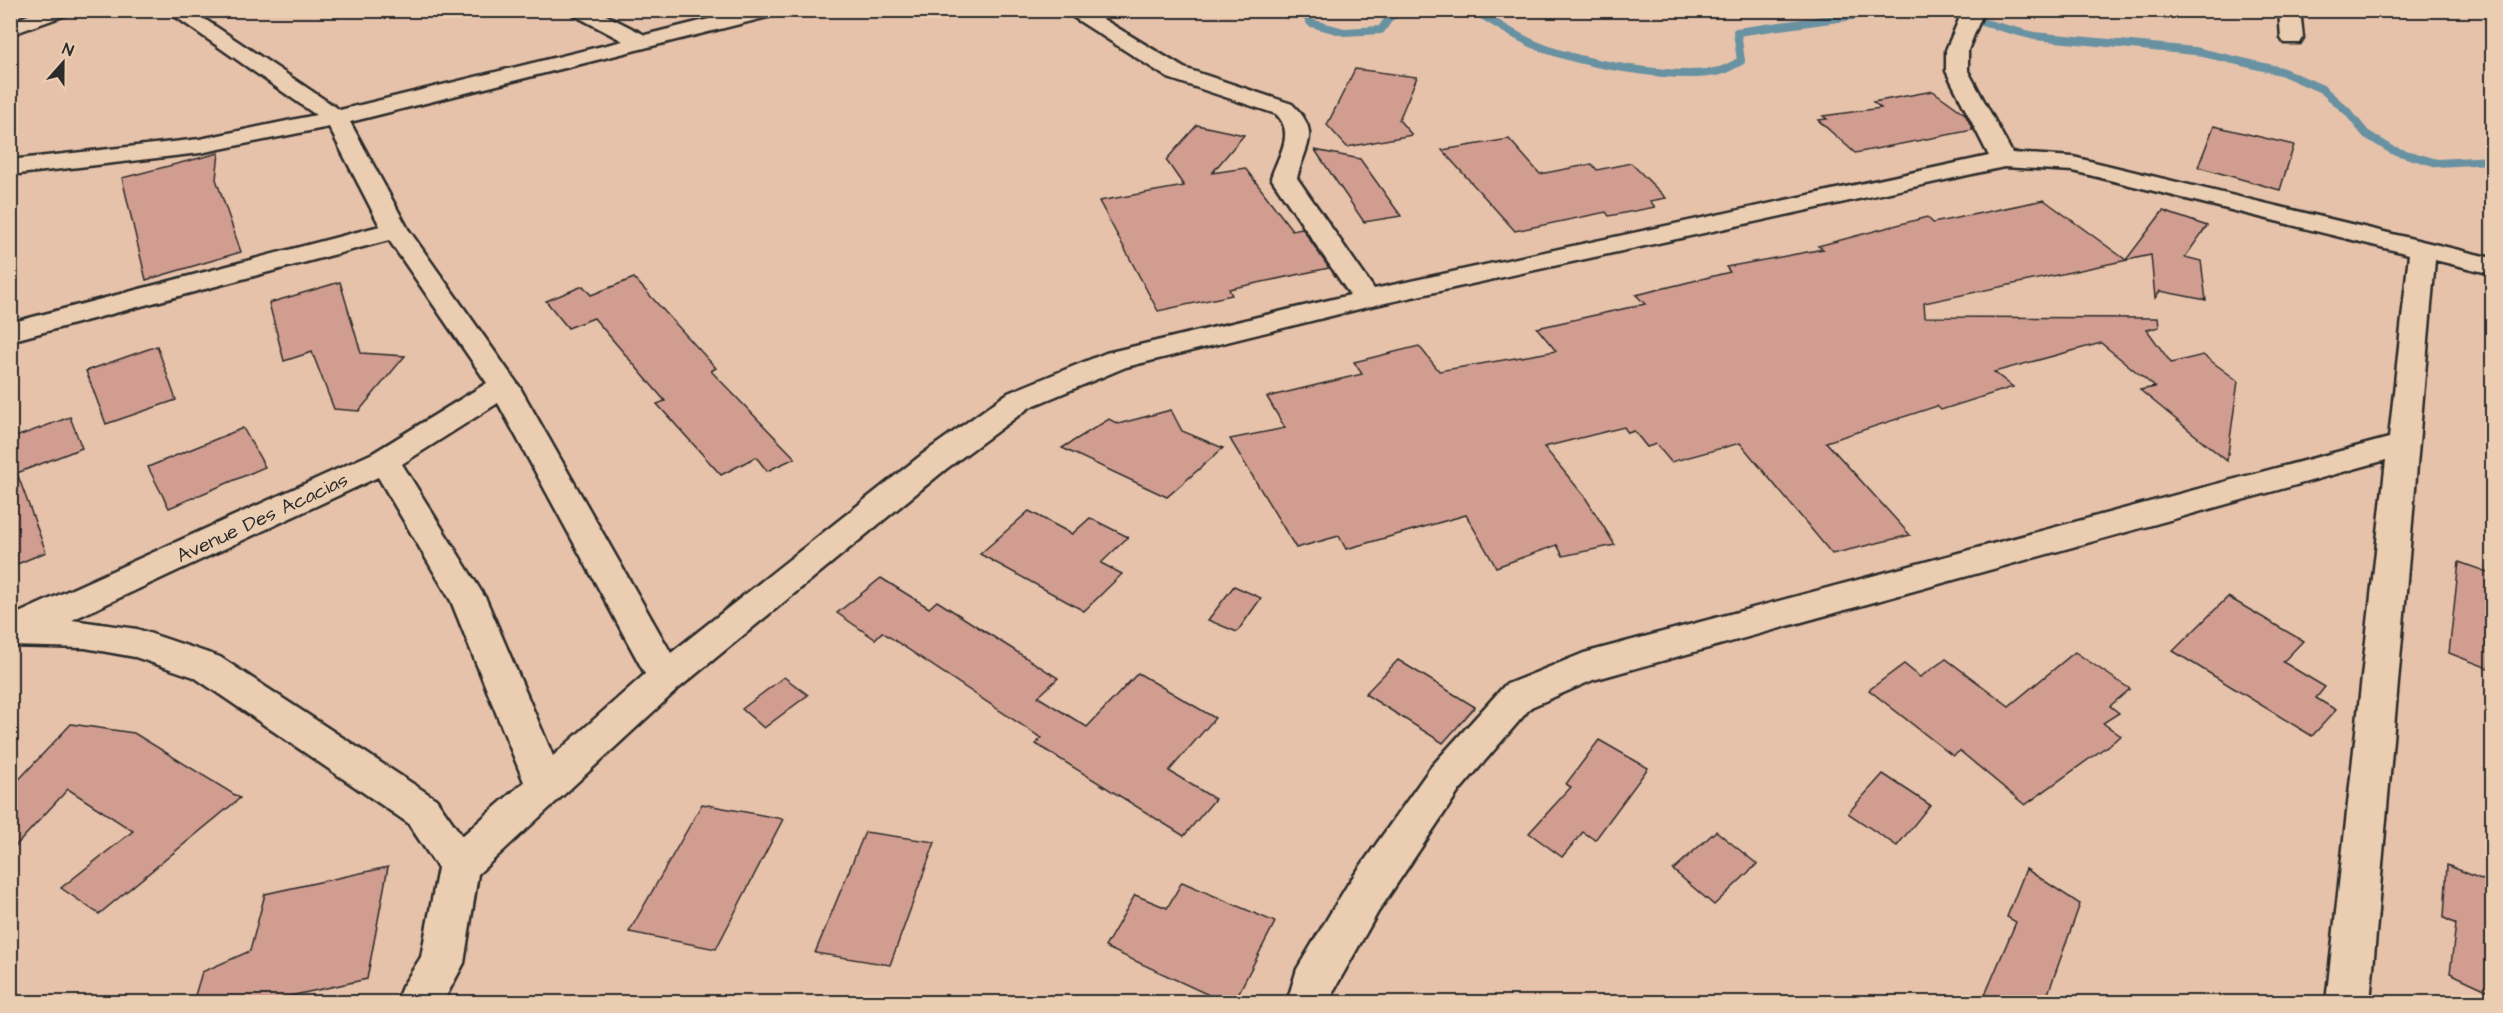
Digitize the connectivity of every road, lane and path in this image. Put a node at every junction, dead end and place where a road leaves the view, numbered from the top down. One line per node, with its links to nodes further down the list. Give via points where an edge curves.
1 (62, 10): 8 (street)
2 (176, 10): 11 (street)
3 (579, 10): 10 (street)
4 (773, 10): 10 (street)
5 (1072, 10): 17 (street, via 1176,73 1284,109 1295,118 1299,129 1284,178)
6 (2289, 10): 9 (street)
7 (1973, 11): 12 (street, via 1961,35 1957,71)
8 (10, 29)
9 (2292, 38)
10 (640, 41): 11 (street)
11 (336, 118): 13 (street, via 200,146); 14 (street)
12 (2004, 160): 15 (street, via 2073,164); 17 (street)
13 (10, 168)
14 (395, 230): 18 (street); 19 (street)
15 (2423, 249): 16 (street); 20 (street)
16 (2493, 266)
17 (1367, 299): 23 (street, via 1116,360 1019,400 935,461)
18 (10, 332)
19 (504, 386): 21 (street, Avenue Des Acacias); 23 (street)
20 (2404, 444): 27 (street, via 1584,668 1518,696 1445,779 1363,898 1313,984); 28 (street)
21 (384, 461): 22 (street, Avenue Des Acacias); 24 (street, via 468,599)
22 (10, 632): 25 (street, via 95,636 137,643 207,667 422,811)
23 (666, 678): 24 (street)
24 (545, 785): 25 (street)
25 (459, 865): 26 (street, via 442,963)
26 (418, 1002)
27 (1309, 1002)
28 (2348, 1002)

